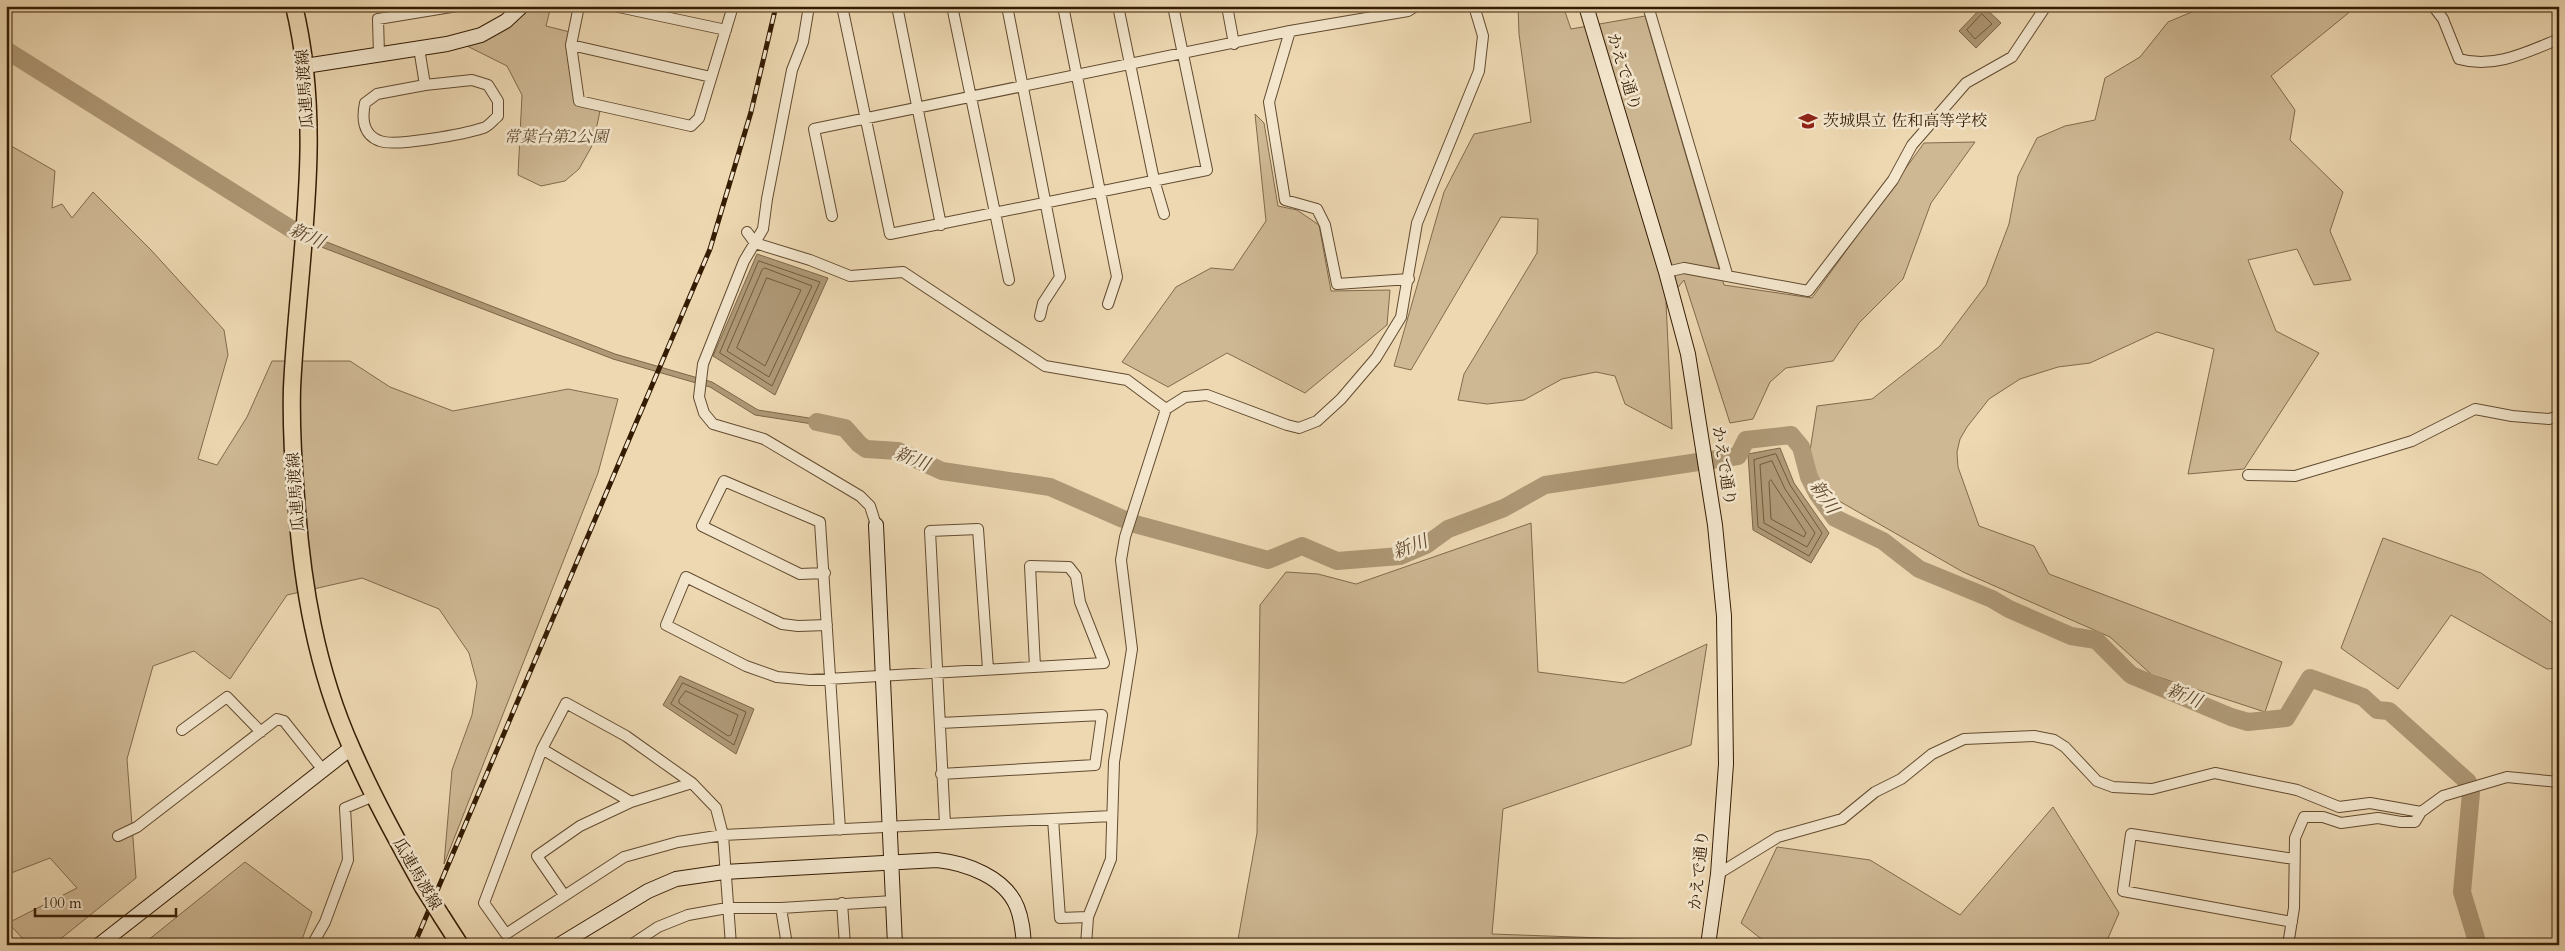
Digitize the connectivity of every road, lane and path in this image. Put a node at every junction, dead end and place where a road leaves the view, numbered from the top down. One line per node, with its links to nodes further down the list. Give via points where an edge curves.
1 (294, 6): 32 (main road, 瓜連馬渡線)
2 (457, 6): 30 (street, via 378,19)
3 (522, 6): 28 (street, via 506,21 481,35)
4 (579, 6): 27 (street)
5 (614, 6): 22 (street)
6 (733, 6): 23 (street)
7 (808, 6): 48 (street, via 803,42 790,79 763,229)
8 (842, 6): 39 (street)
9 (897, 6): 38 (street)
10 (952, 6): 37 (street)
11 (1008, 6): 36 (street)
12 (1063, 6): 33 (street)
13 (1118, 6): 31 (street)
14 (1173, 6): 29 (street)
15 (1227, 6): 26 (street)
16 (1416, 6): 24 (street, via 1408,11)
17 (1474, 6): 51 (street, via 1483,36 1479,70 1417,223)
18 (1586, 6): 49 (street, かえで通り)
19 (1648, 6): 50 (street)
20 (2046, 6): 50 (street, via 2012,57 1966,84 1912,145 1893,180 1808,291)
21 (2433, 6): 25 (street, via 2443,19 2459,59 2473,63 2510,59)
22 (633, 8): 23 (street)
23 (726, 30): 34 (street)
24 (1290, 32): 26 (street); 51 (street, via 1269,102 1285,200 1317,209 1325,225 1336,284)
25 (2559, 39)
26 (1234, 44): 29 (street)
27 (571, 45): 34 (street); 34 (street, via 579,101 690,126 699,118)
28 (419, 48): 30 (street); 35 (street)
29 (1182, 53): 31 (street); 40 (street, via 1207,170)
30 (380, 54): 32 (street)
31 (1130, 65): 33 (street); 40 (street)
32 (305, 66): 69 (main road, 瓜連馬渡線, via 307,217 292,386 294,466 306,601 322,667)
33 (1076, 76): 36 (street); 41 (street)
34 (711, 77)
35 (426, 86): 35 (street, via 377,94 365,103 362,116 365,130 379,141 396,143 485,128 498,116 498,101 488,85 472,80)
36 (1024, 86): 37 (street); 42 (street)
37 (971, 98): 38 (street); 43 (street)
38 (918, 109): 39 (street); 46 (street)
39 (867, 119): 45 (street, via 814,129); 46 (street, via 890,234)
40 (1154, 180): 41 (street); 44 (street)
41 (1099, 191): 42 (street); 53 (street, via 1116,277)
42 (1046, 202): 43 (street); 54 (street, via 1060,277 1043,302)
43 (994, 211): 46 (street); 52 (street)
44 (1164, 214)
45 (832, 216)
46 (941, 225)
47 (747, 232): 48 (street)
48 (755, 244): 55 (street, via 850,276 903,272 1045,366 1127,380); 58 (street, via 744,261 703,364 699,398 704,413 713,424 764,439 860,496 870,506)
49 (1666, 272): 50 (street, via 1684,268); 88 (street, かえで通り, via 1688,354 1718,544 1724,616 1726,764)
50 (1727, 274)
51 (1409, 279): 55 (street, via 1401,317 1376,358 1317,421 1299,428 1207,395 1185,397)
52 (1009, 280)
53 (1108, 304)
54 (1040, 316)
55 (1166, 409): 78 (street, via 1125,537 1121,560 1132,649 1114,762)
56 (2559, 416): 57 (street, via 2512,416 2475,409 2412,441 2295,476)
57 (2248, 475)
58 (876, 525): 64 (street)
59 (824, 573): 59 (street, via 820,522 724,481 702,526 800,574); 60 (street)
60 (827, 625): 65 (street); 65 (street, via 782,624 686,577 666,625 746,666 777,677)
61 (1035, 667): 61 (street, via 1104,663 1080,602 1076,576 1070,567 1030,566); 62 (street)
62 (988, 669): 63 (street); 63 (street, via 978,529 930,531)
63 (937, 672): 64 (street); 66 (street)
64 (882, 676): 65 (street); 81 (street)
65 (829, 678): 82 (street)
66 (940, 723): 72 (street); 72 (street, via 1102,714 1095,765)
67 (182, 730): 68 (street, via 227,697)
68 (261, 732): 71 (street, via 277,719 284,721); 84 (street, via 137,827)
69 (351, 748): 71 (street); 75 (main road, 瓜連馬渡線)
70 (542, 749): 74 (street, via 566,703 626,736); 76 (street); 89 (street, via 484,903 506,934)
71 (323, 770): 96 (street)
72 (941, 774): 80 (street)
73 (2559, 782): 77 (street, via 2508,777 2443,796)
74 (692, 783): 76 (street); 83 (street, via 716,808)
75 (374, 796): 97 (street, via 345,808 348,860 326,922); 98 (main road, 瓜連馬渡線, bridge, via 423,887)
76 (631, 802): 89 (street, via 580,826 536,856)
77 (2421, 812): 85 (street, via 2414,822 2378,818 2341,823 2323,817 2304,817 2296,838); 88 (street, via 2370,803 2339,807 2297,790 2215,773 2152,789 2113,787 2097,781 2065,747 2054,740 2034,736 1964,740 1932,754 1901,779 1875,792 1842,819 1778,837)
78 (1112, 816): 79 (street); 94 (street, via 1111,858)
79 (1053, 819): 80 (street); 94 (street, via 1060,918)
80 (945, 824): 81 (street)
81 (890, 828): 82 (street); 86 (street)
82 (840, 830): 83 (street)
83 (723, 835): 87 (street); 89 (street, via 678,842 624,857)
84 (118, 836)
85 (2294, 859): 95 (street, via 2297,873); 95 (street, via 2132,834 2123,891)
86 (890, 862): 87 (street); 90 (street); 105 (street, via 937,860 976,868 992,879 1017,905)
87 (724, 872): 92 (street); 99 (street, via 676,879 648,891)
88 (1718, 874): 107 (street, かえで通り)
89 (564, 895)
90 (893, 901): 91 (street); 104 (street)
91 (842, 903): 93 (street); 103 (street)
92 (727, 908): 93 (street); 100 (street, via 688,915 658,927); 101 (street)
93 (781, 908): 102 (street)
94 (1088, 917): 106 (street)
95 (2292, 922): 108 (street)
96 (99, 945)
97 (312, 945)
98 (460, 945)
99 (559, 945)
100 (631, 945)
101 (731, 945)
102 (787, 945)
103 (845, 945)
104 (895, 945)
105 (1024, 945)
106 (1086, 945)
107 (1708, 945)
108 (2288, 945)

